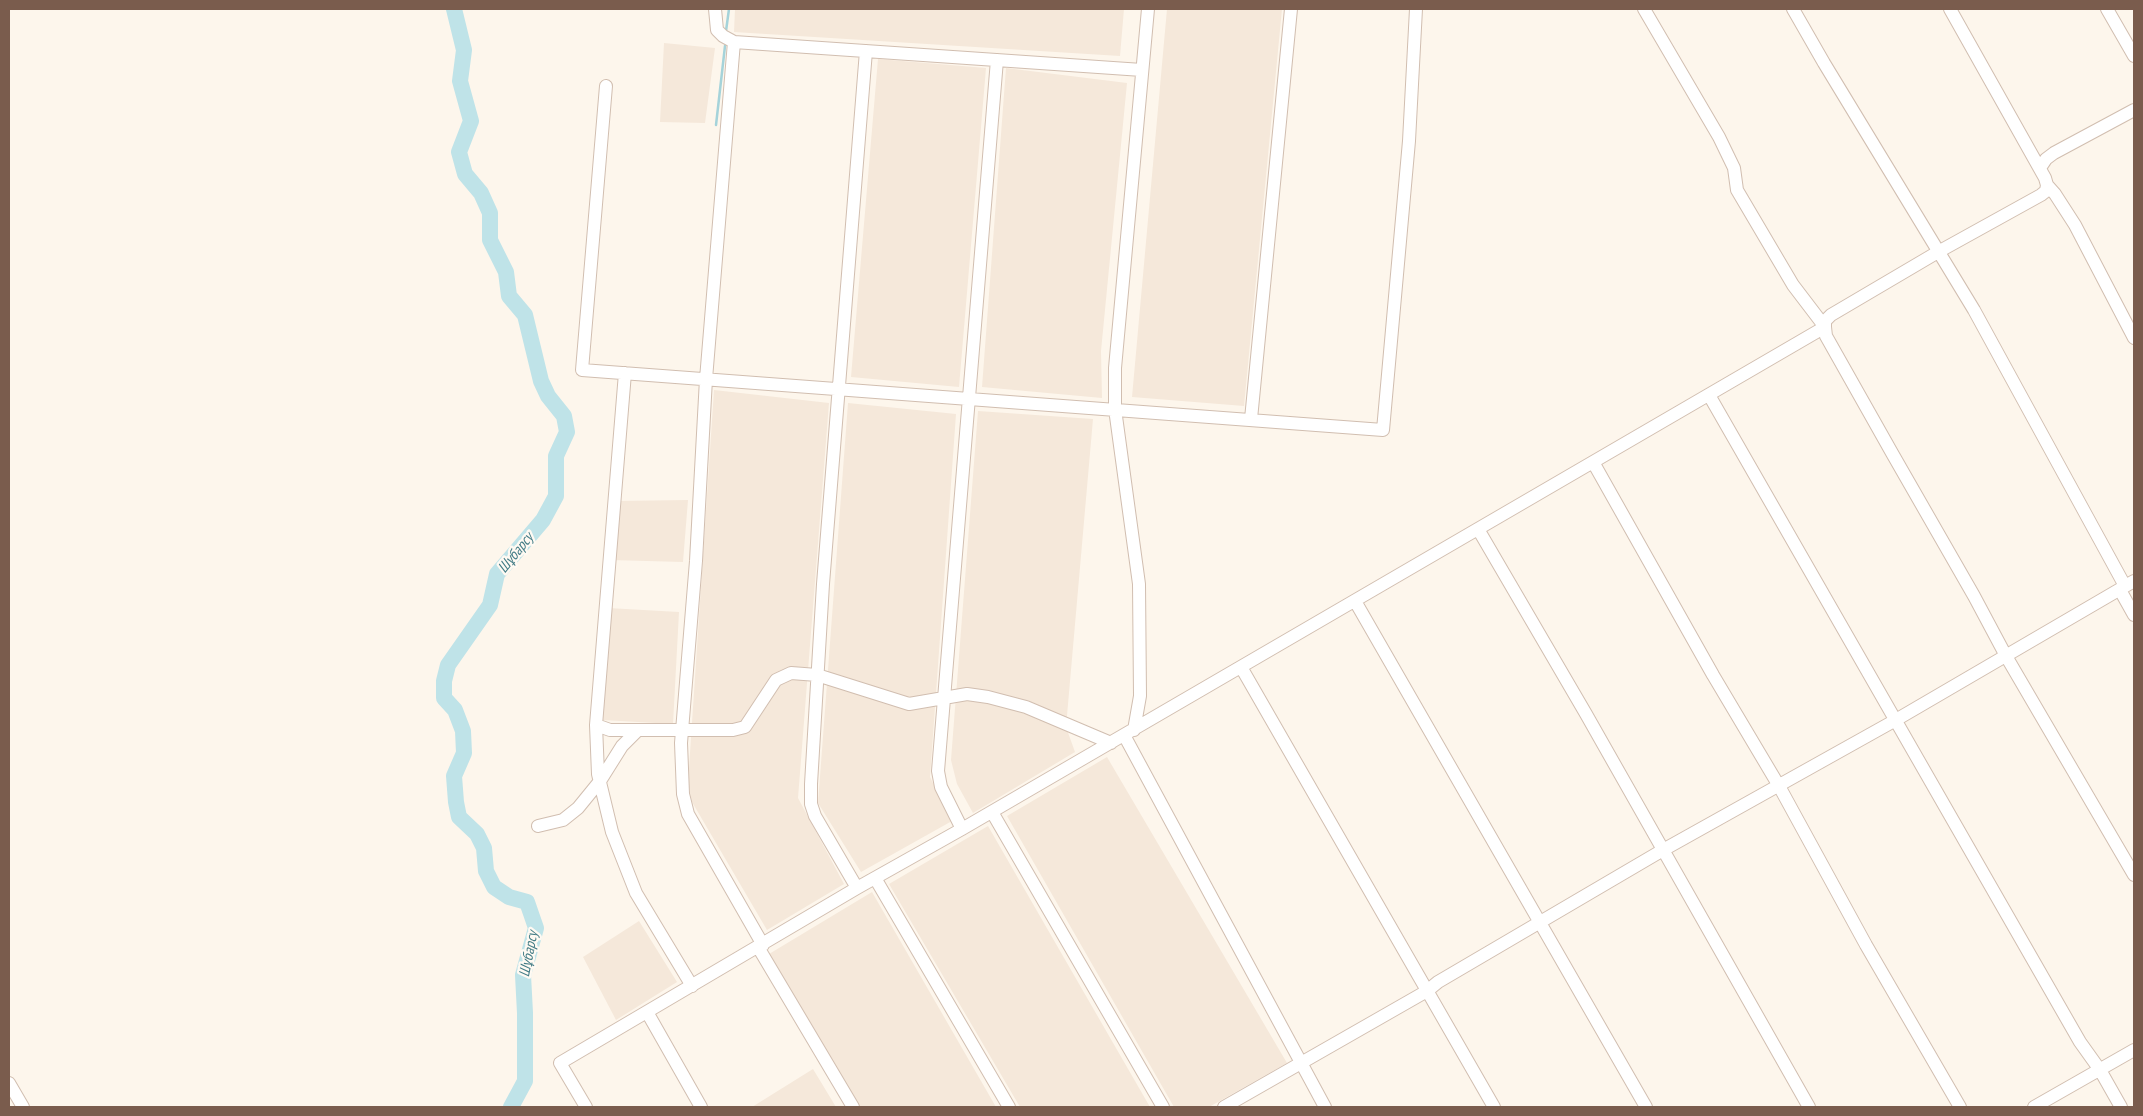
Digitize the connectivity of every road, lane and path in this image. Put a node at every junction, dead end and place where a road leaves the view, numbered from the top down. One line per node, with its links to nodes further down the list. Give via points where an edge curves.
1 (715, 9): 9 (street, via 717,30)
2 (1148, 9): 13 (street)
3 (1291, 9): 27 (street)
4 (1416, 9): 27 (street, via 1408,150 1383,430)
5 (1644, 9): 19 (street, via 1719,137 1734,168 1738,190 1793,285)
6 (1793, 9): 18 (street)
7 (1950, 9): 16 (street)
8 (2107, 9): 11 (street)
9 (734, 42): 10 (street); 22 (street)
10 (866, 51): 12 (street); 23 (street)
11 (2134, 56)
12 (997, 60): 13 (street); 25 (street)
13 (1142, 70): 26 (street, via 1115,368)
14 (606, 86): 21 (street, via 582,370)
15 (2134, 110): 16 (street, via 2054,153)
16 (2040, 168): 17 (street)
17 (2047, 185): 18 (street, via 2041,195); 20 (street, via 2075,225)
18 (1938, 252): 19 (street, via 1831,315 1825,321); 30 (street, via 1974,310)
19 (1825, 327): 24 (street); 33 (street, via 1826,336)
20 (2134, 338)
21 (625, 373): 22 (street); 38 (street)
22 (706, 379): 23 (street); 40 (street)
23 (839, 389): 25 (street); 35 (street)
24 (1709, 394): 28 (street); 37 (street)
25 (969, 400): 26 (street); 36 (street)
26 (1115, 409): 27 (street); 41 (street, via 1139,584 1140,696)
27 (1251, 419)
28 (1593, 462): 29 (street); 44 (street)
29 (1478, 529): 31 (street); 48 (street)
30 (2126, 586): 32 (street); 33 (street)
31 (1355, 601): 34 (street); 52 (street)
32 (2134, 615)
33 (2006, 656): 37 (street); 49 (street)
34 (1241, 667): 41 (street); 55 (street)
35 (817, 676): 36 (street, via 909,704); 40 (street, via 791,673 776,680 745,727); 51 (street, via 811,804)
36 (943, 698): 42 (street, via 967,694 1026,707); 47 (street, via 938,771 941,787)
37 (1894, 721): 44 (street); 59 (street, via 2080,1042)
38 (596, 725): 39 (street, via 610,730); 43 (street)
39 (638, 730): 40 (street); 43 (street, via 622,746)
40 (682, 730): 53 (street, via 683,794 688,814)
41 (1129, 733): 42 (street); 58 (street)
42 (1111, 743): 45 (street)
43 (600, 781): 46 (street, via 578,808 563,820); 54 (street, via 612,832 636,893)
44 (1779, 786): 48 (street); 72 (street)
45 (992, 812): 47 (street); 66 (street)
46 (538, 826)
47 (962, 830): 50 (street)
48 (1663, 850): 52 (street); 71 (street)
49 (2134, 875)
50 (875, 878): 51 (street); 65 (street)
51 (857, 888): 53 (street)
52 (1540, 922): 55 (street); 70 (street)
53 (760, 946): 54 (street); 64 (street)
54 (692, 986): 56 (street)
55 (1427, 991): 58 (street); 69 (street)
56 (647, 1012): 62 (street, via 560,1063); 63 (street)
57 (2134, 1050): 59 (street)
58 (1301, 1063): 67 (street); 68 (street)
59 (2100, 1070): 73 (street); 74 (street)
60 (9, 1083): 61 (street)
61 (23, 1107)
62 (586, 1107)
63 (701, 1107)
64 (853, 1107)
65 (1010, 1107)
66 (1162, 1107)
67 (1224, 1107)
68 (1325, 1107)
69 (1494, 1107)
70 (1646, 1107)
71 (1809, 1107)
72 (1960, 1107)
73 (2034, 1107)
74 (2121, 1107)

